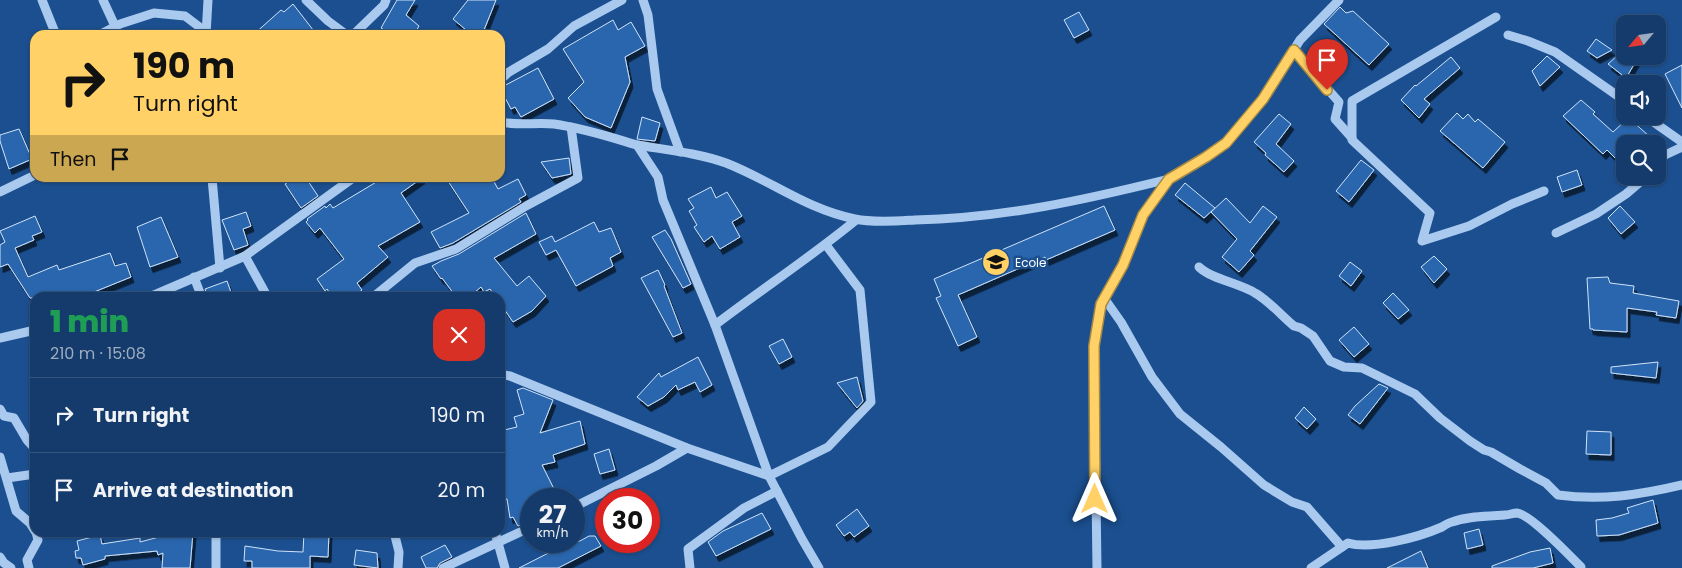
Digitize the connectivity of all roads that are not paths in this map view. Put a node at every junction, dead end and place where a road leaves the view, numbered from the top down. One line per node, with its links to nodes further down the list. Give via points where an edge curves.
1 (42, 0): 11 (street)
2 (104, 0): 10 (street)
3 (208, 0): 14 (street)
4 (306, 0): 15 (street)
5 (386, 0): 16 (street)
6 (622, 0): 19 (street, via 574,26 548,48)
7 (642, 0): 28 (street, via 648,15 657,89)
8 (1339, 0): 18 (street)
9 (1496, 17): 24 (street, via 1352,101)
10 (115, 26): 12 (street); 13 (street, via 154,13 185,16)
11 (54, 30)
12 (108, 30)
13 (201, 30)
14 (206, 30)
15 (340, 30)
16 (358, 30)
17 (1508, 35): 20 (street, via 1555,52)
18 (1294, 50): 24 (street, via 1339,102 1335,119); 31 (street, via 1263,99 1226,143)
19 (505, 76)
20 (1616, 96)
21 (505, 123): 23 (street, via 552,124)
22 (1658, 125): 25 (street)
23 (571, 128): 26 (street); 47 (street, via 578,178 456,249 415,263)
24 (1352, 138): 36 (street, via 1430,212 1422,241 1469,226)
25 (1682, 142)
26 (637, 145): 28 (street); 49 (street, via 658,177 663,200)
27 (1682, 147): 29 (street)
28 (680, 152): 37 (street, via 725,163 822,209)
29 (1666, 155)
30 (30, 177): 35 (street)
31 (1169, 179): 37 (street, via 1042,208 946,219); 48 (street, via 1143,215 1123,265)
32 (212, 182): 42 (street)
33 (347, 182): 40 (street)
34 (1636, 185): 38 (street, via 1596,214)
35 (0, 192)
36 (1544, 192)
37 (856, 220): 39 (street)
38 (1556, 233)
39 (826, 245): 49 (street); 58 (street, via 860,290 871,402 828,448)
40 (245, 256): 42 (street); 46 (street)
41 (1199, 267): 60 (street, via 1205,273 1255,293 1294,326 1308,332 1330,361 1344,367 1362,368 1415,394 1470,441 1546,482 1558,495 1605,498)
42 (220, 268): 43 (street)
43 (194, 277): 44 (street); 45 (street)
44 (160, 292)
45 (200, 292)
46 (265, 292)
47 (379, 292)
48 (1104, 298): 70 (street, via 1152,377 1180,414 1264,485 1307,508); 80 (street, via 1094,346)
49 (715, 325): 58 (street)
50 (30, 331): 51 (street)
51 (0, 338)
52 (505, 375): 55 (street)
53 (0, 409): 54 (street, via 4,416 14,418)
54 (30, 443)
55 (687, 448): 58 (street); 62 (street)
56 (0, 456): 59 (street)
57 (30, 475): 59 (street)
58 (769, 476): 61 (street)
59 (7, 478): 63 (street, via 16,511)
60 (1682, 485)
61 (777, 491): 78 (street, via 744,508 688,549); 79 (street)
62 (585, 502)
63 (30, 523)
64 (520, 532): 69 (street)
65 (37, 537): 73 (street, via 27,560)
66 (216, 537): 74 (street)
67 (395, 537): 75 (street)
68 (496, 537): 69 (street)
69 (497, 543): 76 (street); 77 (street)
70 (1342, 547): 81 (street); 82 (street, via 1348,543 1372,546 1402,539 1460,519 1517,513 1542,529)
71 (0, 557): 72 (street)
72 (11, 568)
73 (29, 568)
74 (216, 568)
75 (398, 568)
76 (443, 568)
77 (505, 568)
78 (690, 568)
79 (820, 568)
80 (1097, 568)
81 (1312, 568)
82 (1580, 568)

